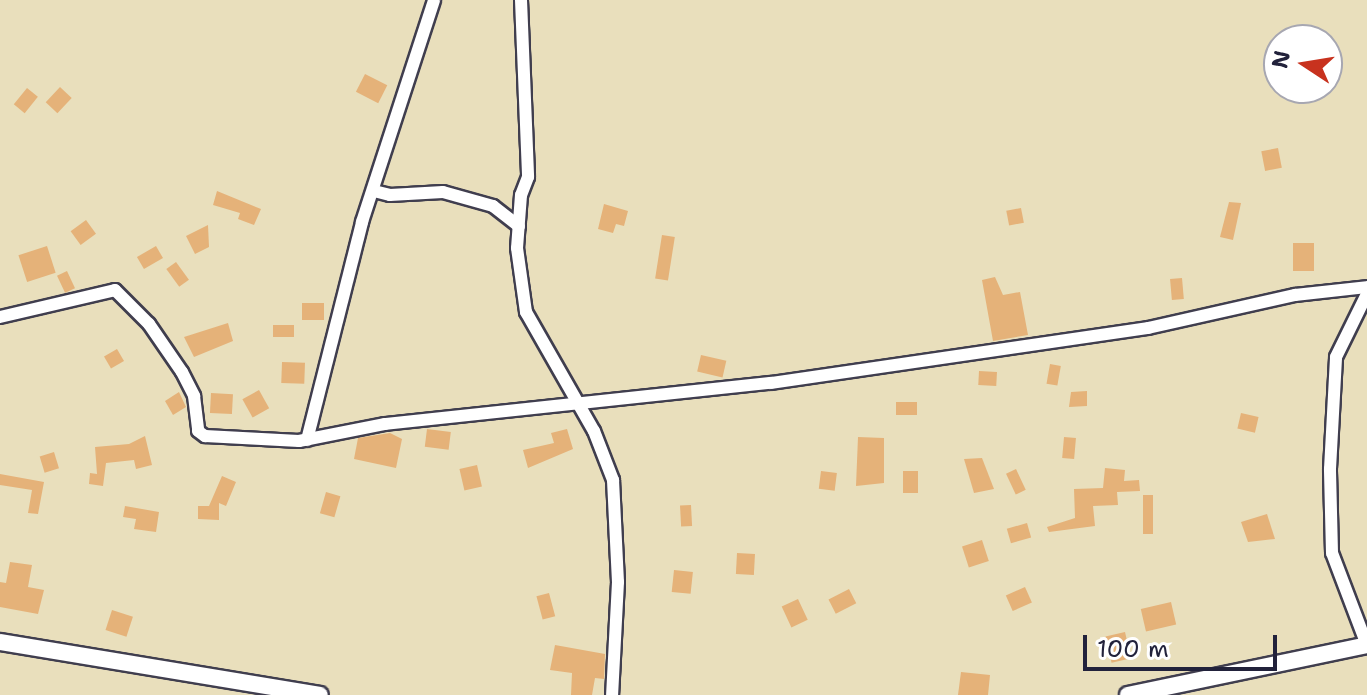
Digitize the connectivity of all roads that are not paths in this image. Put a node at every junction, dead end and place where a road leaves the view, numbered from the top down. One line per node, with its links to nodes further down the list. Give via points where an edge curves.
1 (434, 0): 3 (street)
2 (521, 0): 4 (street, via 528,177)
3 (374, 191): 4 (street, via 443,192 493,206); 9 (street)
4 (519, 226): 8 (street, via 526,312)
5 (1367, 287): 8 (street, via 1295,295 1148,328 771,383)
6 (1367, 294): 11 (street, via 1336,357 1330,469 1332,553)
7 (0, 317): 9 (street, via 115,290 149,324 182,372 194,396 198,431 261,441)
8 (579, 404): 9 (street, via 385,424); 13 (street, via 613,480 617,511)
9 (307, 440)
10 (0, 642): 12 (street)
11 (1367, 645): 14 (street)
12 (320, 695)
13 (612, 695)
14 (1128, 695)

